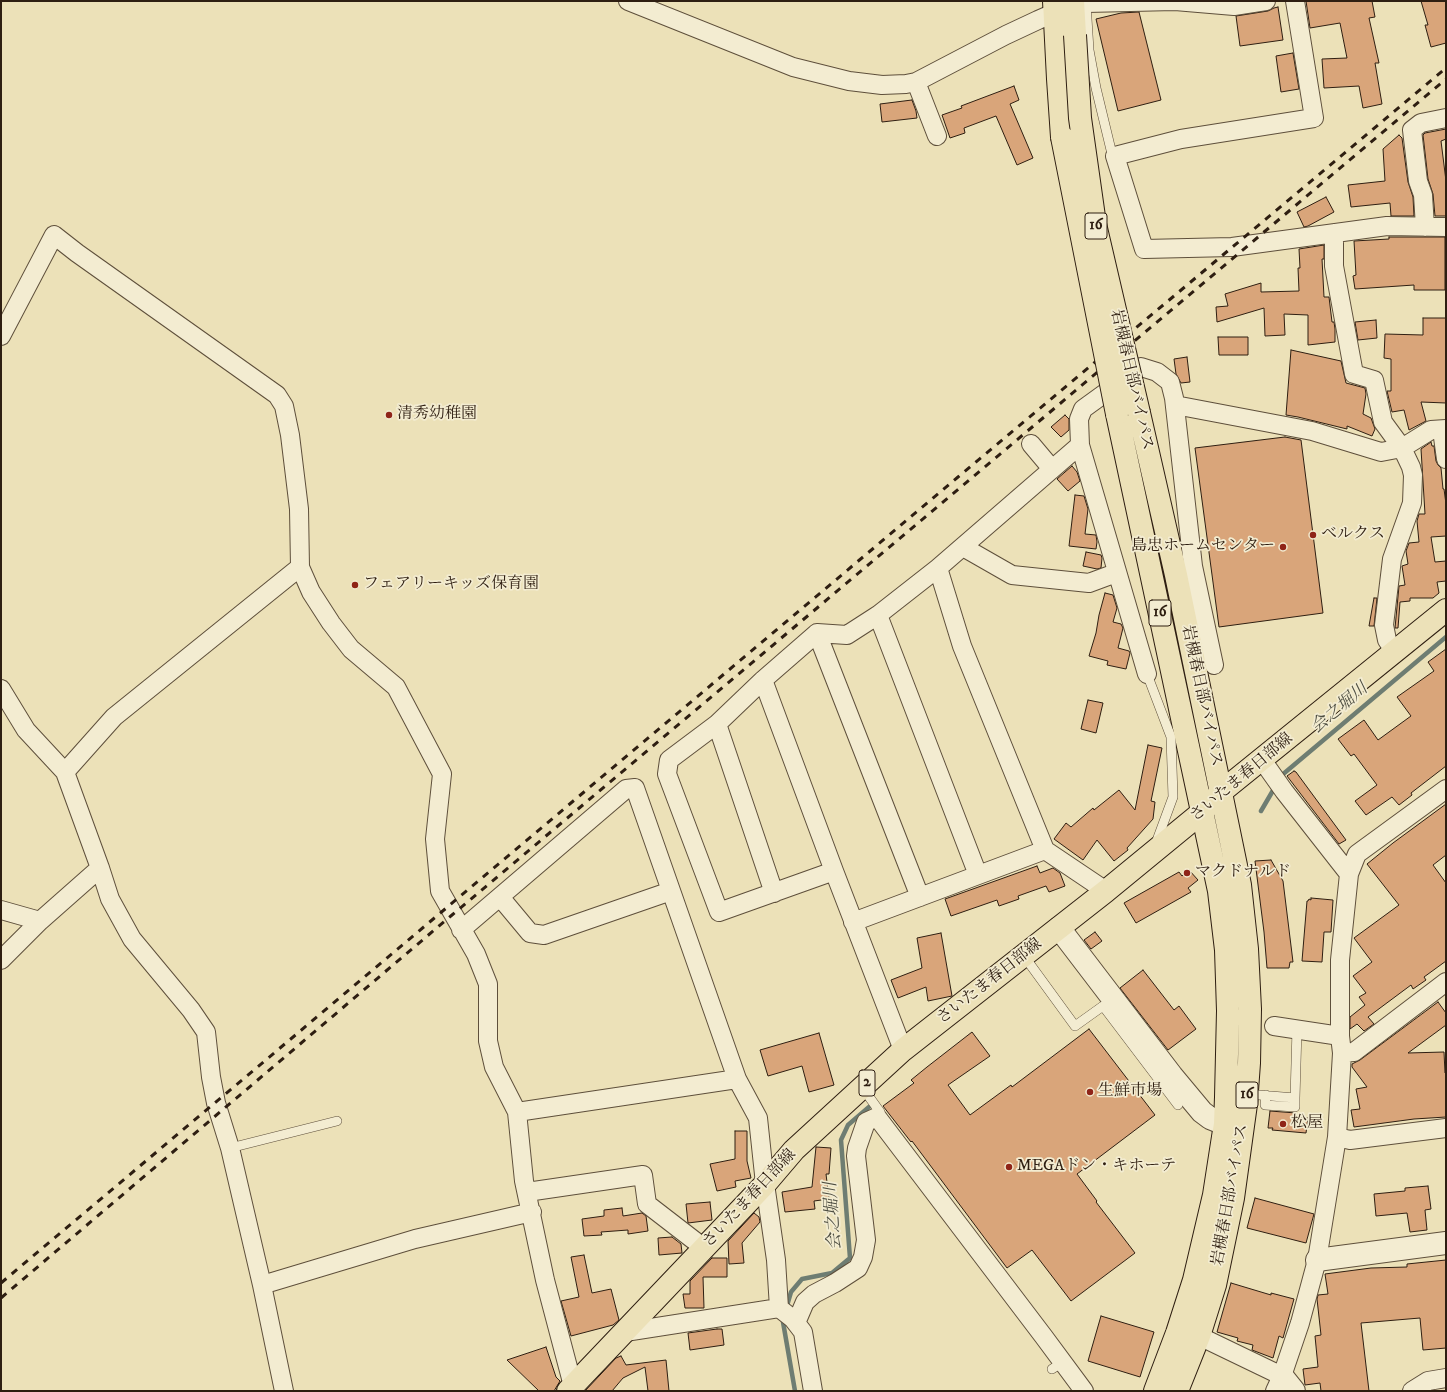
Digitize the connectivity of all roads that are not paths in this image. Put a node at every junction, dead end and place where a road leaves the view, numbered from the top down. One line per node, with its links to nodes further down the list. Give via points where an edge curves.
1 (628, 1): 7 (street, via 793,67 862,83 882,85)
2 (1175, 1): 3 (street, via 1234,6); 5 (street)
3 (1266, 1)
4 (1295, 1): 10 (street, via 1314,118 1181,139)
5 (1068, 5): 6 (main road, 岩槻春日部バイパス / 16); 7 (street); 10 (lane, via 1089,50 1111,150)
6 (1065, 37): 38 (main road, 岩槻春日部バイパス / 16, bridge, via 1095,224 1176,576); 39 (main road, 岩槻春日部バイパス / 16, bridge, via 1062,137)
7 (916, 82): 9 (street)
8 (1446, 118): 11 (street, via 1422,122 1412,130 1418,181 1423,195)
9 (937, 136)
10 (1116, 156): 13 (street, via 1144,249 1232,247)
11 (1425, 227): 12 (street); 13 (street, via 1387,226)
12 (1446, 227)
13 (1334, 233): 19 (street, via 1334,266 1354,374 1374,380 1383,422)
14 (1, 336): 23 (street, via 54,235 277,395 284,406 290,435 299,509)
15 (1175, 405): 18 (street, via 1170,382 1157,372 1141,367 1083,409 1079,419); 19 (street, via 1312,431 1381,452); 30 (street, via 1192,566)
16 (1444, 430): 19 (street, via 1431,430); 20 (street)
17 (1031, 444): 21 (street)
18 (1080, 445): 21 (street); 25 (street)
19 (1402, 448): 29 (street, via 1413,475 1412,503 1392,559 1384,625 1387,640)
20 (1446, 459)
21 (1052, 470): 22 (street)
22 (963, 547): 24 (street); 25 (street, via 1012,575 1089,583)
23 (300, 567): 36 (street, via 114,717); 55 (street, via 312,592 351,649 396,687 442,774 435,839 440,891)
24 (938, 568): 27 (street); 40 (street, via 962,646)
25 (1116, 573): 31 (street)
26 (1446, 610): 29 (main road, さいたま春日部線 / 2)
27 (878, 615): 28 (street, via 847,635); 45 (street)
28 (817, 633): 32 (street); 50 (street)
29 (1395, 652): 35 (main road, さいたま春日部線 / 2)
30 (1214, 665)
31 (1147, 674): 41 (lane, via 1171,737 1173,797)
32 (763, 680): 34 (street); 43 (street)
33 (1, 689): 36 (street, via 26,730)
34 (717, 724): 48 (street); 48 (street, via 669,760 667,774 719,912)
35 (1267, 766): 38 (main road, さいたま春日部線 / 2); 44 (street)
36 (65, 772): 42 (street)
37 (1446, 789): 44 (street, via 1357,854)
38 (1221, 792): 39 (main road, さいたま春日部線 / 2); 67 (main road, 岩槻春日部バイパス / 16, via 1240,885 1247,949 1249,1062)
39 (1201, 813): 41 (main road, さいたま春日部線 / 2); 72 (main road, 岩槻春日部バイパス / 16, via 1219,891 1226,950 1228,1062)
40 (1045, 850): 45 (street); 47 (street)
41 (1153, 852): 47 (main road, さいたま春日部線 / 2)
42 (100, 868): 52 (street); 75 (street, via 110,899 132,939 192,1010 206,1032 216,1103)
43 (834, 871): 48 (street); 53 (street)
44 (1349, 874): 61 (street, via 1340,960)
45 (978, 875): 50 (street)
46 (671, 891): 49 (street, via 544,935 530,933); 49 (street, via 635,788 626,789); 64 (street)
47 (1106, 891): 54 (main road, さいたま春日部線 / 2)
48 (774, 893)
49 (500, 897): 55 (street)
50 (920, 897): 53 (street)
51 (1, 910): 52 (street)
52 (40, 921): 56 (street)
53 (853, 922): 62 (street)
54 (1060, 928): 57 (main road, さいたま春日部線 / 2); 65 (street)
55 (461, 930): 69 (street, via 476,954 488,984 488,1041 494,1067)
56 (1, 960)
57 (1030, 964): 62 (main road, さいたま春日部線 / 2); 65 (lane, via 1075,1026 1103,1006)
58 (1444, 987): 63 (street, via 1354,1052)
59 (1274, 1026): 60 (street)
60 (1297, 1030): 61 (street); 67 (lane, via 1295,1098)
61 (1340, 1036): 63 (street)
62 (903, 1050): 66 (main road, さいたま春日部線 / 2)
63 (1342, 1053): 74 (street)
64 (737, 1078): 69 (street); 76 (street, via 758,1118)
65 (1167, 1081): 68 (lane); 72 (street, via 1210,1118)
66 (862, 1087): 70 (lane, via 880,1112); 76 (main road, さいたま春日部線 / 2, via 794,1150)
67 (1256, 1094): 85 (main road, 岩槻春日部バイパス / 16, via 1243,1134 1215,1285)
68 (1178, 1105)
69 (517, 1112): 77 (street)
70 (877, 1117): 83 (street, via 866,1122 856,1156 866,1240 863,1258 858,1268); 91 (street, via 1049,1334 1057,1366)
71 (337, 1121): 75 (lane)
72 (1225, 1124): 92 (main road, 岩槻春日部バイパス / 16, via 1214,1195 1194,1280)
73 (1446, 1128): 74 (street, via 1350,1140)
74 (1337, 1137): 81 (street)
75 (230, 1148): 82 (street)
76 (765, 1184): 80 (main road, さいたま春日部線 / 2); 83 (street)
77 (527, 1192): 78 (street); 80 (street, via 643,1175 648,1204)
78 (532, 1212): 82 (street, via 415,1239); 88 (street, via 545,1280)
79 (1446, 1243): 81 (street)
80 (704, 1248): 84 (main road, さいたま春日部線 / 2)
81 (1317, 1260): 87 (street)
82 (262, 1285): 89 (street)
83 (786, 1314): 84 (street); 90 (street, via 803,1332)
84 (625, 1332): 88 (main road, さいたま春日部線 / 2)
85 (1199, 1336): 87 (street); 93 (main road, 岩槻春日部バイパス / 16)
86 (1446, 1378): 94 (street, via 1428,1381)
87 (1284, 1386)
88 (571, 1388)
89 (284, 1391)
90 (813, 1391)
91 (1084, 1391)
92 (1155, 1391)
93 (1177, 1391)
94 (1412, 1391)

